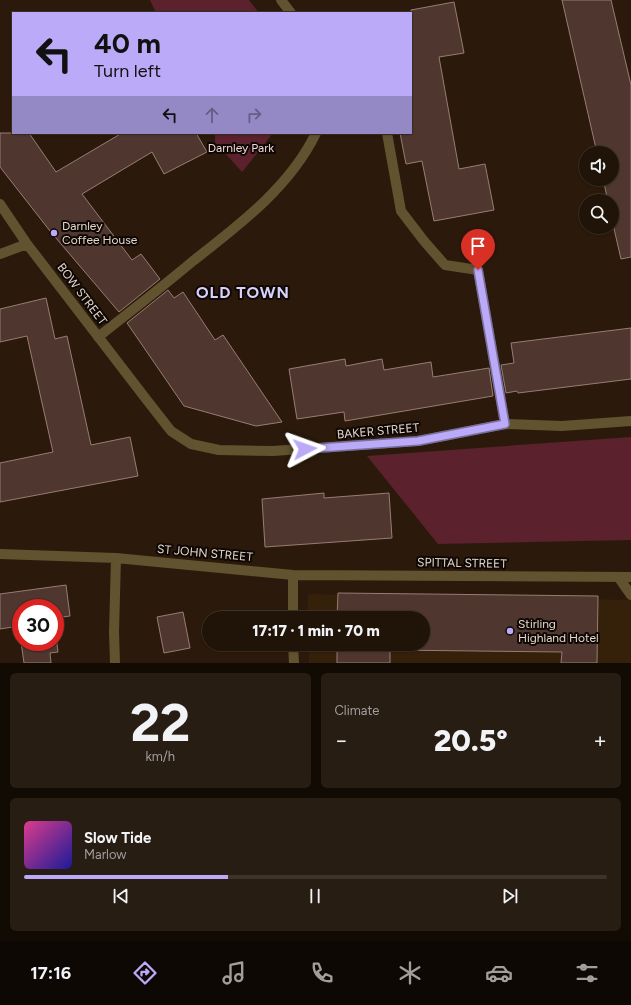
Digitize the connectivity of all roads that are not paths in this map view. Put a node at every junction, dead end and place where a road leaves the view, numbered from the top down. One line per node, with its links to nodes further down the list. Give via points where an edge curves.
1 (281, 0): 2 (street)
2 (290, 12)
3 (316, 134): 8 (street, via 309,148 268,199)
4 (387, 134): 11 (street, via 401,211 445,265 478,270)
5 (0, 204): 6 (street, BOW STREET)
6 (27, 244): 7 (street); 8 (street, BOW STREET)
7 (0, 254)
8 (98, 337): 9 (street, BOW STREET)
9 (116, 360): 11 (street, BAKER STREET, via 171,431 191,444 219,450 273,451 418,441)
10 (631, 421): 11 (street, BAKER STREET, via 562,426)
11 (505, 424)
12 (0, 554): 13 (street, ST JOHN STREET)
13 (116, 558): 14 (street, ST JOHN STREET); 20 (street)
14 (293, 575): 16 (street, SPITTAL STREET); 18 (street)
15 (631, 577): 16 (street, SPITTAL STREET)
16 (619, 578): 17 (street)
17 (631, 595)
18 (293, 611)
19 (293, 651): 21 (street)
20 (115, 663)
21 (294, 663)

